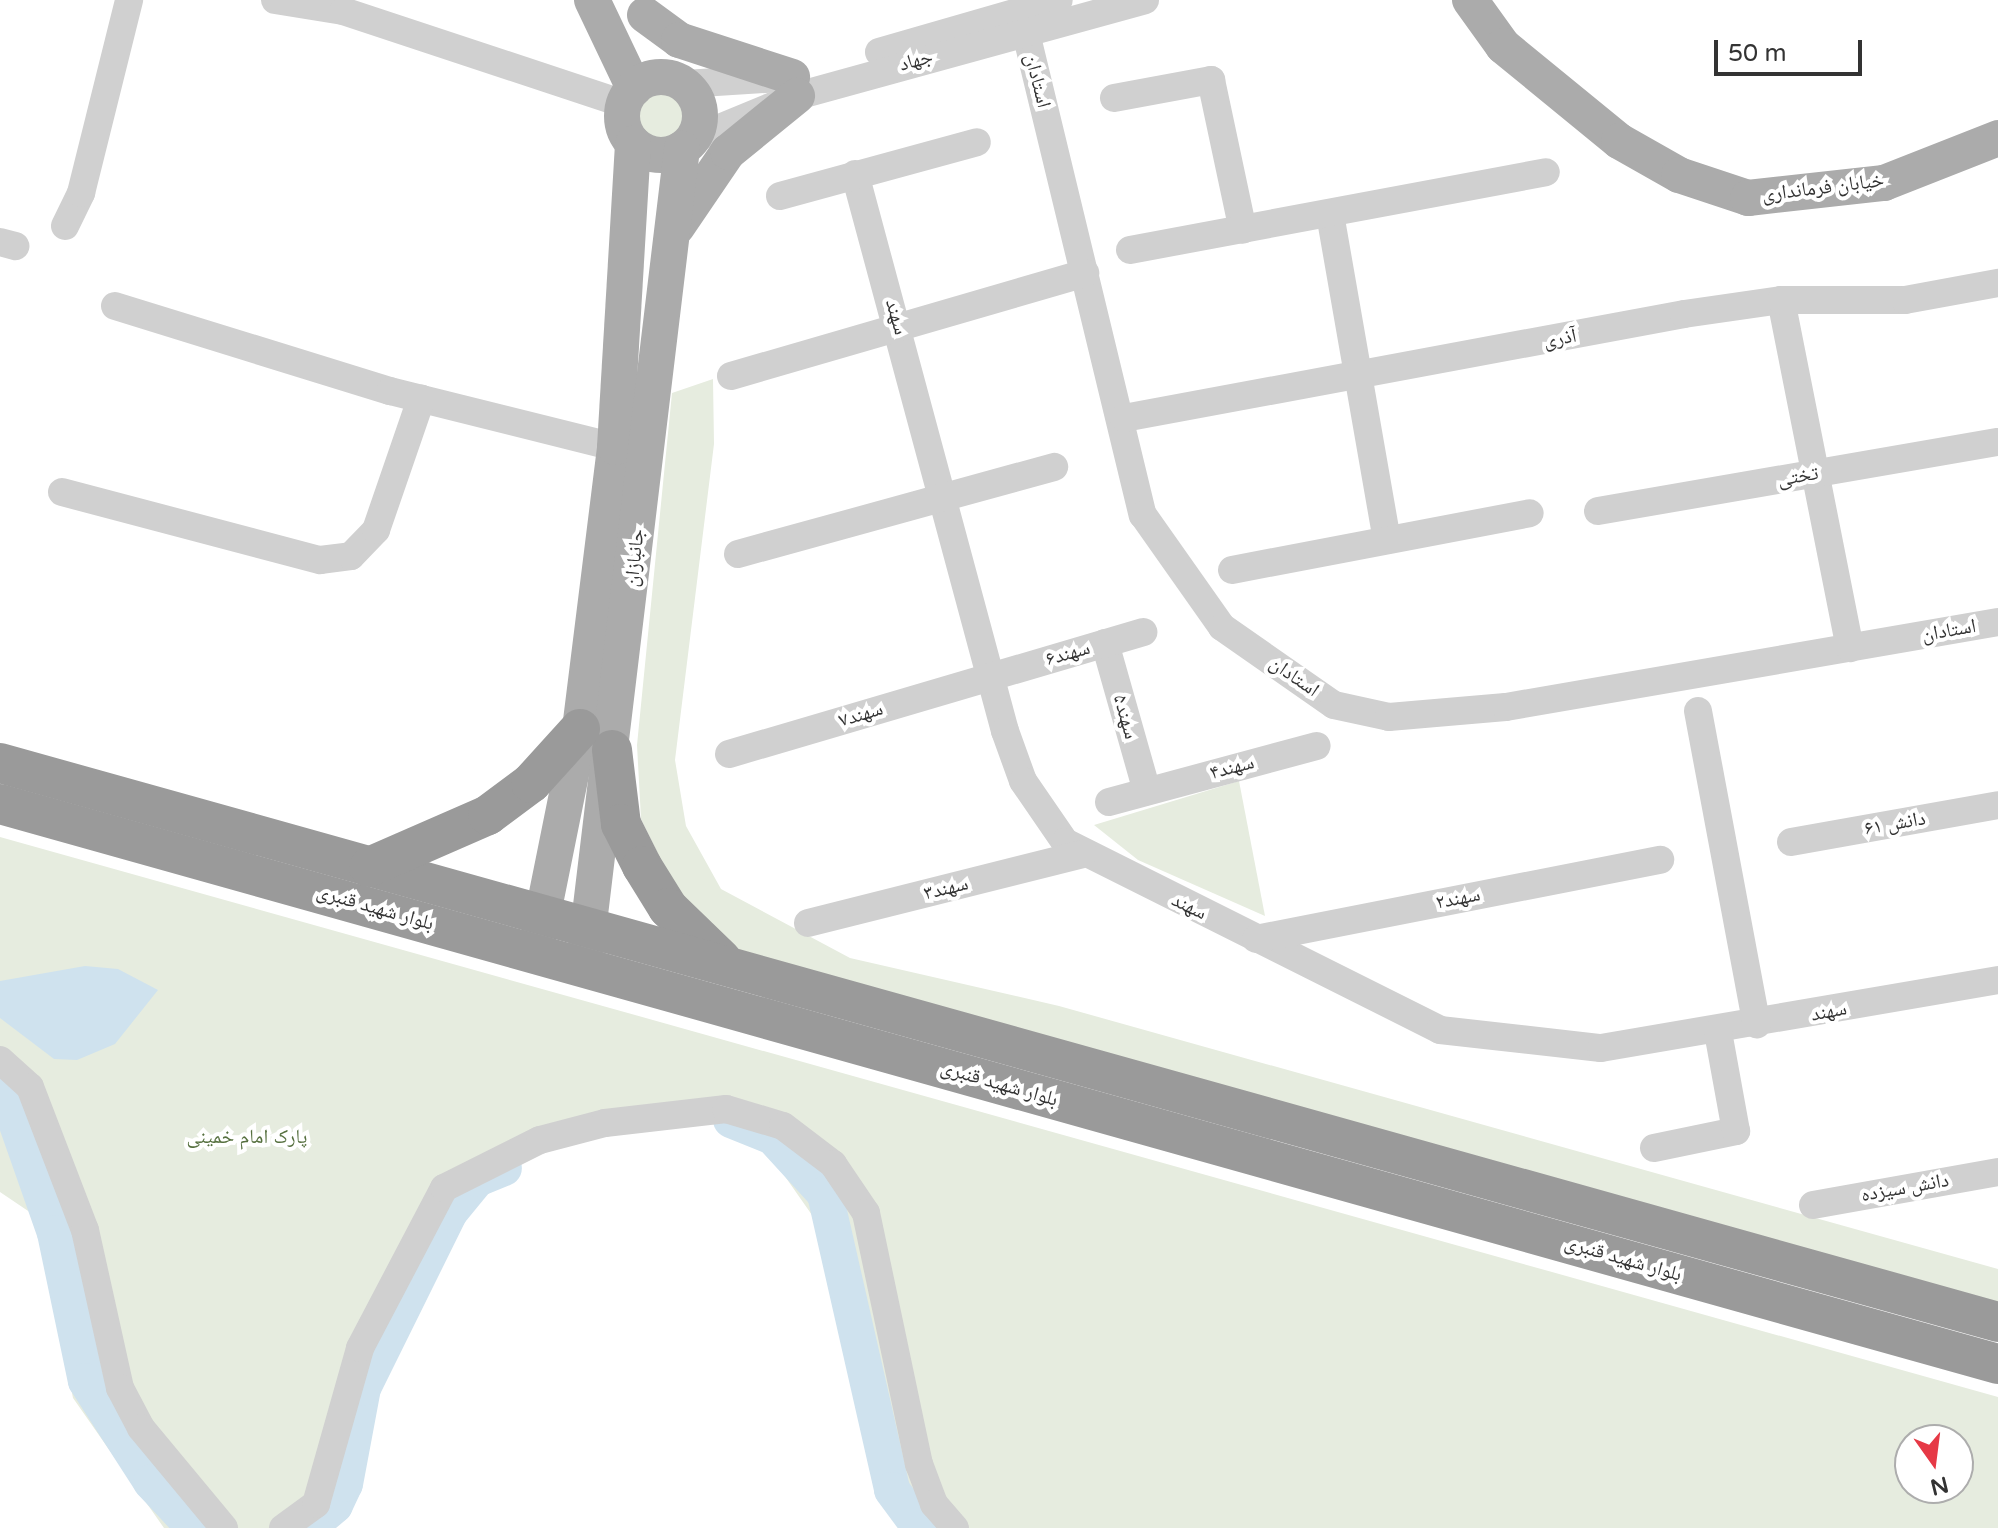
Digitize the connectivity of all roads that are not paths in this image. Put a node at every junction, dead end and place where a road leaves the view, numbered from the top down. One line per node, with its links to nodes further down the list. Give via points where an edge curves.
1 (129, 0): 21 (street, via 81,193)
2 (275, 0): 11 (street, via 343,11)
3 (592, 0): 11 (main road)
4 (1059, 0): 8 (street, جهاد)
5 (1145, 0): 8 (street, جهاد)
6 (1470, 0): 13 (main road, خیابان فرمانداری, via 1503,46 1619,141 1679,175 1748,198 1884,183)
7 (642, 7): 9 (main road); 10 (main road, via 679,40)
8 (1020, 15): 10 (street, جهاد); 25 (street, استادان)
9 (678, 81): 10 (street, جهاد); 11 (main road); 16 (main road, via 700,110)
10 (794, 86): 16 (street, جهاد); 23 (main road, via 728,152)
11 (629, 96): 15 (main road)
12 (1114, 98): 22 (street, via 1211,80)
13 (1998, 138)
14 (977, 142): 18 (street)
15 (633, 144): 16 (main road, via 662,155); 35 (main road, جانبازان)
16 (687, 144): 23 (main road, جانبازان)
17 (1546, 172): 20 (street)
18 (855, 174): 19 (street); 29 (street, سهند)
19 (780, 196)
20 (1330, 214): 22 (street); 30 (street)
21 (65, 226)
22 (1243, 230): 24 (street)
23 (666, 246): 51 (main road, جانبازان, via 620,703)
24 (1130, 250)
25 (1085, 273): 29 (street); 33 (street, استادان)
26 (1998, 283): 27 (street, آذری, via 1905,300)
27 (1781, 300): 30 (street, آذری); 37 (street)
28 (115, 306): 32 (street)
29 (899, 326): 31 (street); 39 (street, سهند)
30 (1362, 375): 33 (street, آذری); 42 (street)
31 (731, 376)
32 (421, 399): 35 (street); 38 (street, via 376,530 351,556 320,560)
33 (1124, 418): 48 (street, استادان, via 1143,515 1222,627 1334,705 1389,717 1433,716)
34 (1998, 442): 37 (street, تختی)
35 (615, 447): 51 (main road, جانبازان)
36 (1054, 467): 39 (street)
37 (1815, 474): 40 (street, تختی); 48 (street)
38 (62, 492)
39 (946, 497): 43 (street); 49 (street, سهند)
40 (1598, 511)
41 (1530, 513): 42 (street)
42 (1387, 540): 44 (street)
43 (738, 554)
44 (1232, 570)
45 (1998, 622): 48 (street, استادان)
46 (1143, 632): 47 (street, سهند۶)
47 (1105, 643): 49 (street, سهند۶); 55 (street, سهند۵)
48 (1850, 648)
49 (992, 676): 53 (street, سهند۷); 60 (street, سهند, via 1023,781 1065,842)
50 (1698, 711): 71 (street)
51 (592, 725): 62 (highway, via 488,815); 63 (main road); 65 (main road, جانبازان); 68 (highway, via 621,824 642,866 668,908)
52 (1317, 746): 55 (street, سهند۴)
53 (729, 754)
54 (0, 763): 62 (highway, بلوار شهید قنبری)
55 (1147, 791): 56 (street, سهند۴)
56 (1109, 802)
57 (0, 804): 67 (highway, بلوار شهید قنبری)
58 (1998, 805): 59 (street, دانش ۶۱)
59 (1791, 842)
60 (1083, 854): 64 (street, سهند۳); 66 (street, سهند)
61 (1660, 860): 66 (street, سهند۲)
62 (369, 867): 63 (highway, بلوار شهید قنبری)
63 (543, 914): 65 (highway, بلوار شهید قنبری); 67 (main road)
64 (808, 923)
65 (591, 926): 68 (highway, بلوار شهید قنبری); 69 (main road, جانبازان)
66 (1256, 939): 72 (street, سهند, via 1440,1030 1601,1048)
67 (535, 953): 69 (highway, بلوار شهید قنبری)
68 (724, 961): 75 (highway, بلوار شهید قنبری)
69 (583, 965): 78 (highway, بلوار شهید قنبری)
70 (1998, 980): 71 (street, سهند)
71 (1757, 1025): 72 (street, سهند)
72 (1718, 1032): 74 (street, via 1736,1131)
73 (0, 1060): 81 (street, via 30,1087 85,1230 120,1388 141,1428)
74 (1654, 1148)
75 (1442, 1168): 78 (highway); 79 (highway, بلوار شهید قنبری)
76 (1998, 1172): 77 (street, دانش سیزده)
77 (1813, 1205)
78 (1431, 1206): 80 (highway, بلوار شهید قنبری)
79 (1998, 1322)
80 (1998, 1364)
81 (224, 1528)
82 (283, 1528): 83 (street, via 316,1504 360,1348 444,1188 540,1140 605,1123 715,1109 783,1126 833,1164 866,1213 919,1464 934,1504)
83 (955, 1528)

